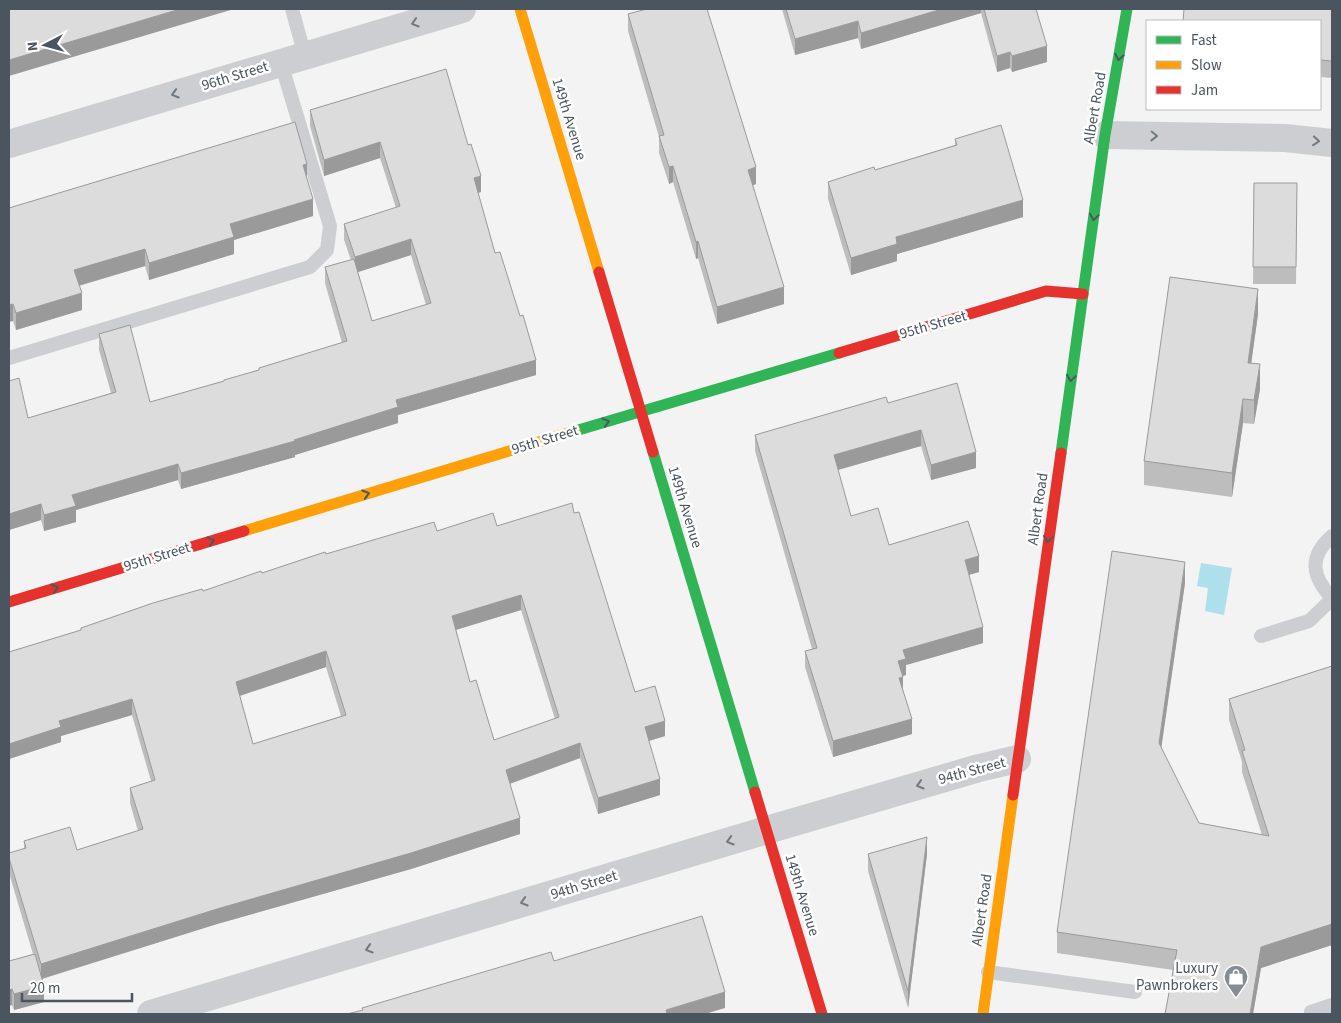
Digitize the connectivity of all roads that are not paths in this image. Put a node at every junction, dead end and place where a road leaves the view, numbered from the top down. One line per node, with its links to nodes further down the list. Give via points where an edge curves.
1 (292, 9): 5 (lane)
2 (462, 9): 5 (street, 96th Street, one-way to 5)
3 (520, 9): 11 (street, 149th Avenue)
4 (1127, 9): 6 (street, Albert Road, one-way to 6)
5 (293, 59): 8 (street, 96th Street, one-way to 8); 10 (lane, via 330,226 327,250 310,267)
6 (1105, 135): 7 (street, one-way to 7, via 1285,138); 9 (street, Albert Road, one-way to 9)
7 (1332, 143)
8 (9, 144)
9 (1083, 294): 11 (street, 95th Street, via 1046,291); 16 (street, Albert Road, one-way to 16)
10 (9, 358)
11 (640, 411): 14 (street, 95th Street, one-way to 11); 17 (street, 149th Avenue)
12 (1332, 536): 13 (lane, via 1317,557 1316,572)
13 (1332, 599): 15 (lane, via 1309,621)
14 (9, 602)
15 (1261, 636)
16 (1017, 759): 17 (street, 94th Street, one-way to 17); 18 (street, Albert Road)
17 (767, 830): 21 (street, 94th Street, one-way to 21); 22 (street, 149th Avenue)
18 (988, 972): 19 (lane); 23 (street, Albert Road)
19 (1135, 992)
20 (1332, 1005): 24 (lane)
21 (151, 1014)
22 (822, 1014)
23 (983, 1014)
24 (1311, 1014)

